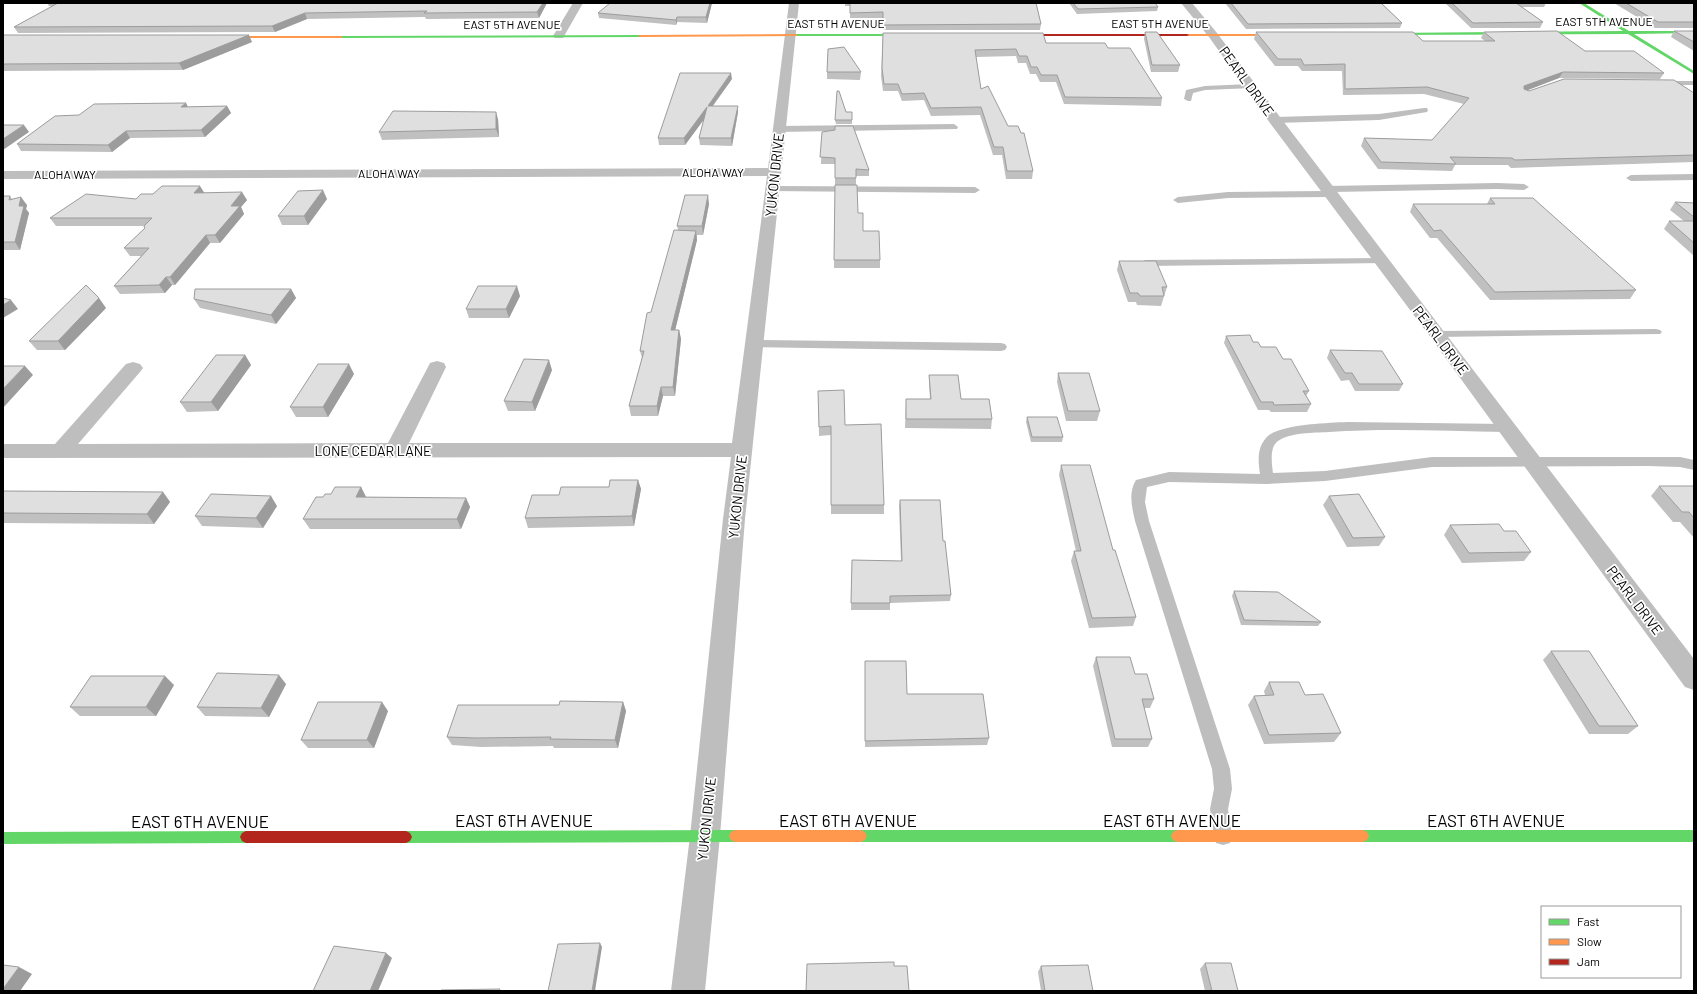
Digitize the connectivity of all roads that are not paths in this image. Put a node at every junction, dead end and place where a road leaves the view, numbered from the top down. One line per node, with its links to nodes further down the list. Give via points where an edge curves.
1 (578, 3): 12 (street)
2 (794, 3): 13 (street, YUKON DRIVE)
3 (1186, 3): 11 (street, PEARL DRIVE)
4 (1581, 3): 6 (street)
5 (1694, 32): 6 (street, EAST 5TH AVENUE)
6 (1629, 33): 8 (street, EAST 5TH AVENUE); 15 (street)
7 (1292, 34): 11 (street, EAST 5TH AVENUE)
8 (1378, 34)
9 (918, 35): 13 (street, EAST 5TH AVENUE)
10 (1006, 35): 11 (street, EAST 5TH AVENUE)
11 (1213, 35): 18 (street, PEARL DRIVE)
12 (559, 36): 13 (street, EAST 5TH AVENUE); 14 (street, EAST 5TH AVENUE)
13 (790, 36): 23 (street, YUKON DRIVE)
14 (209, 37)
15 (1694, 74)
16 (1654, 83): 17 (lane)
17 (1694, 83)
18 (1250, 86): 19 (lane, via 1205,88 1189,92); 21 (street, PEARL DRIVE)
19 (1188, 98)
20 (1424, 110): 21 (lane, via 1379,117)
21 (1275, 120): 30 (street, PEARL DRIVE)
22 (954, 127): 23 (lane)
23 (778, 130): 27 (street, YUKON DRIVE)
24 (3, 175): 27 (street, ALOHA WAY)
25 (1694, 177): 26 (lane)
26 (1631, 178)
27 (774, 181): 29 (lane); 36 (street, YUKON DRIVE)
28 (1524, 187): 30 (lane)
29 (975, 190)
30 (1329, 191): 31 (lane, via 1228,195); 32 (street, PEARL DRIVE)
31 (1178, 200)
32 (1381, 261): 33 (lane); 35 (street, PEARL DRIVE)
33 (1145, 263)
34 (1656, 332): 35 (lane)
35 (1437, 334): 40 (street, PEARL DRIVE)
36 (755, 344): 37 (lane); 42 (street, YUKON DRIVE)
37 (1001, 347)
38 (437, 367): 41 (street)
39 (132, 368): 44 (street)
40 (1506, 428): 45 (street, PEARL DRIVE); 47 (lane, via 1351,426 1287,432 1273,438 1266,447)
41 (395, 450): 42 (street, LONE CEDAR LANE); 44 (street, LONE CEDAR LANE)
42 (742, 450): 49 (street, YUKON DRIVE)
43 (3, 451): 44 (street, LONE CEDAR LANE)
44 (60, 451)
45 (1531, 460): 46 (lane, via 1648,461); 47 (lane, via 1432,462 1325,476); 48 (street, PEARL DRIVE)
46 (1694, 465)
47 (1267, 479): 50 (lane, via 1169,477 1141,483 1137,491 1142,521 1221,769 1223,789 1219,809)
48 (1694, 679)
49 (705, 836): 50 (street, EAST 6TH AVENUE); 52 (street, EAST 6TH AVENUE); 53 (street, YUKON DRIVE)
50 (1223, 836): 51 (street, EAST 6TH AVENUE)
51 (1694, 836)
52 (3, 838)
53 (688, 991)

